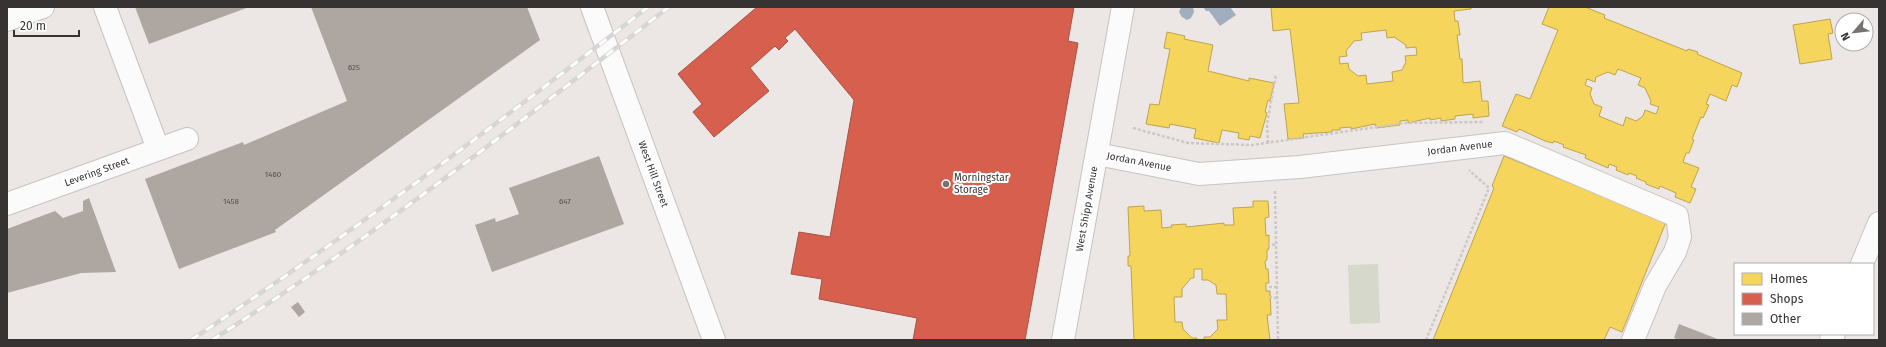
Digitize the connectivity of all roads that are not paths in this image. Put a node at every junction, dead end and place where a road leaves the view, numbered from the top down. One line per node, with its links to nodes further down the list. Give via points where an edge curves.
1 (43, 7): 5 (street)
2 (105, 7): 7 (street)
3 (592, 7): 12 (street, West Hill Street)
4 (1123, 7): 8 (street, West Shipp Avenue)
5 (7, 20)
6 (187, 139): 7 (street, Levering Street)
7 (158, 150): 9 (street, Levering Street)
8 (1097, 154): 13 (street, West Shipp Avenue); 14 (street, Jordan Avenue, via 1199,174 1271,169 1505,143 1677,216 1680,237 1675,252 1655,286)
9 (7, 204)
10 (1879, 223): 11 (street)
11 (1862, 263)
12 (714, 340)
13 (1063, 340)
14 (1633, 340)

